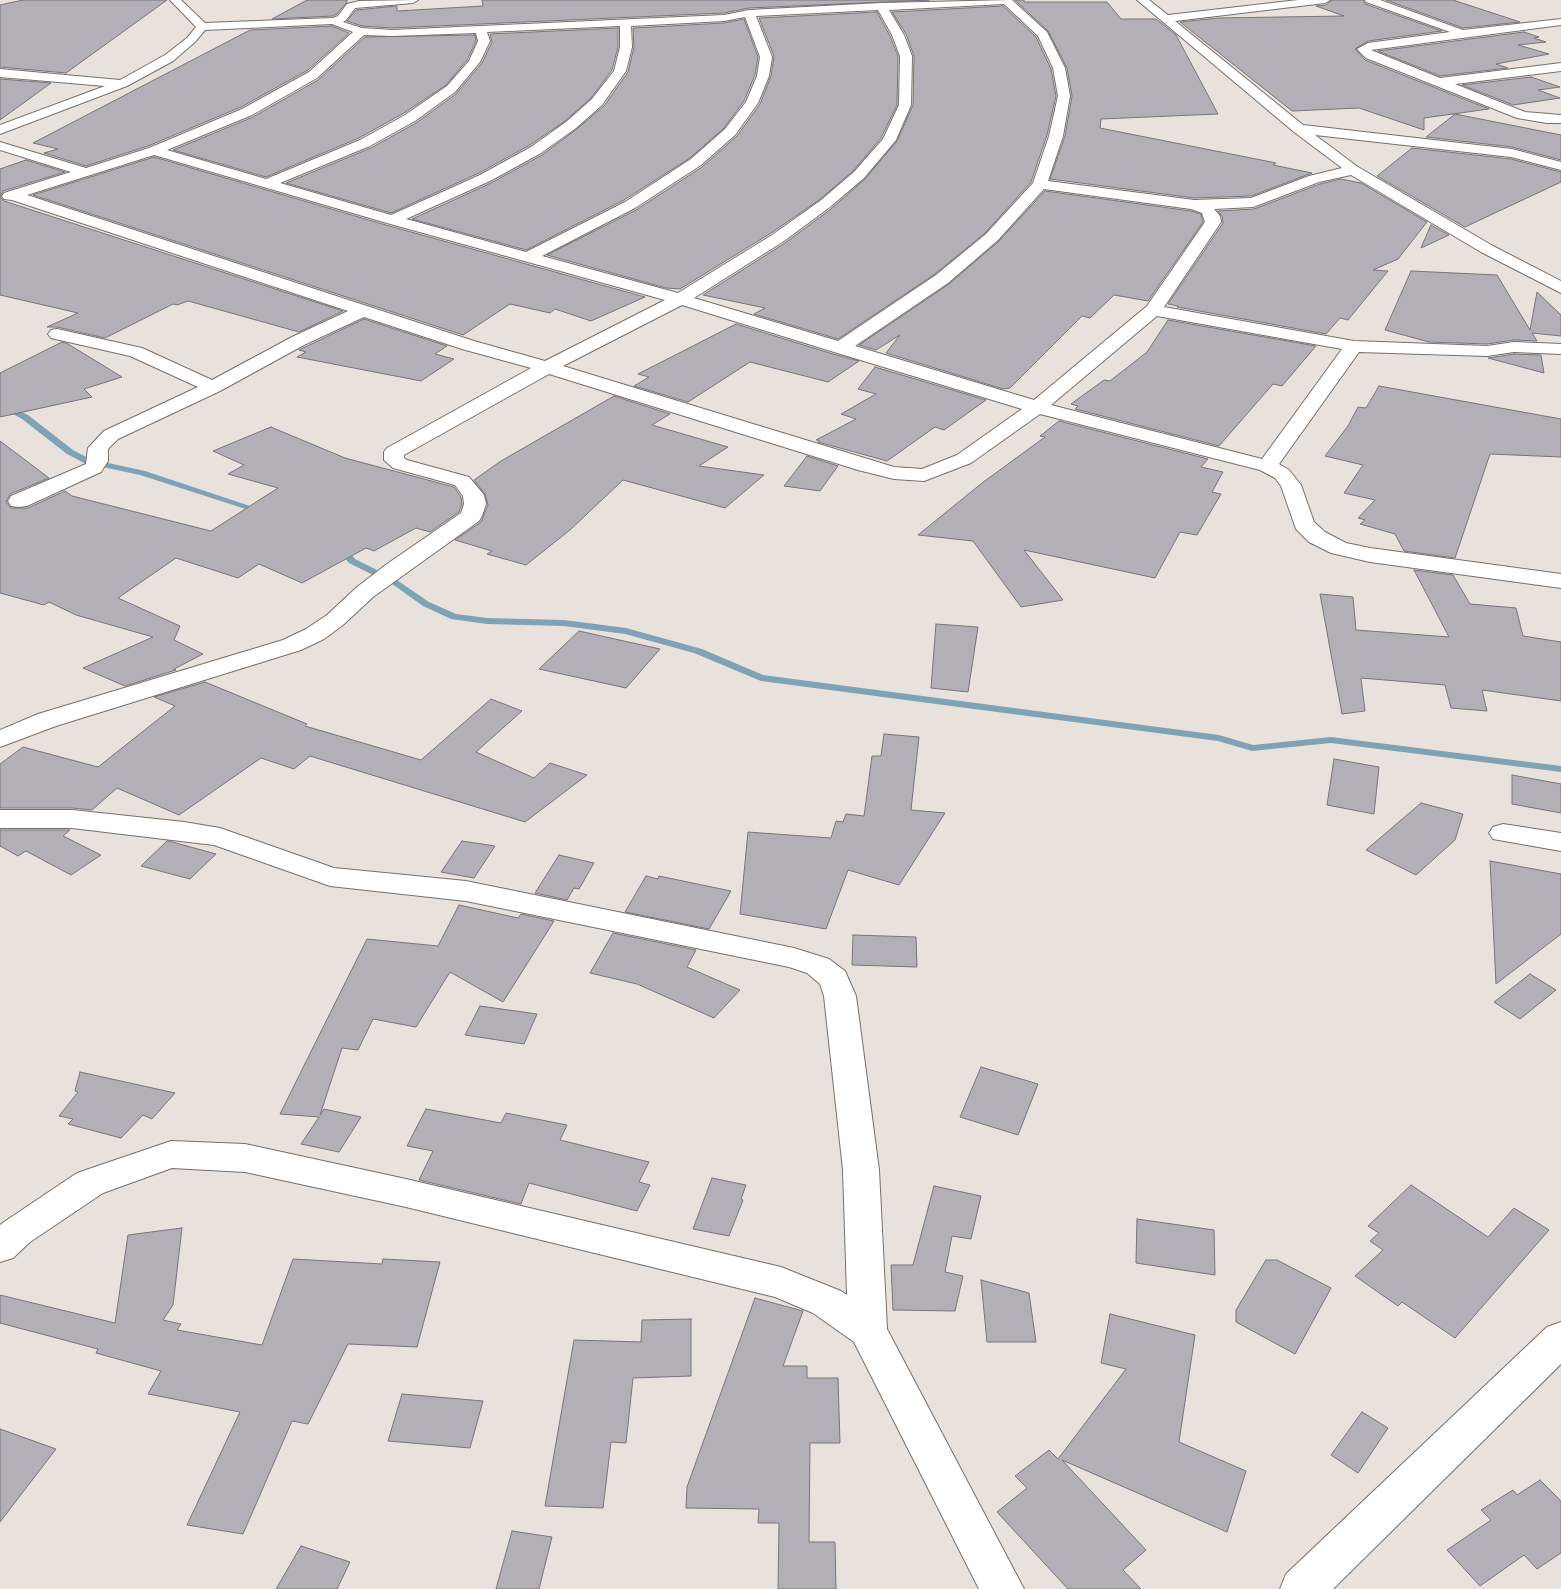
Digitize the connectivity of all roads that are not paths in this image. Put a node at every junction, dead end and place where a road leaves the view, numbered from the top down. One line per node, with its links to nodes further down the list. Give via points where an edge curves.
1 (175, 0): 13 (street)
2 (413, 0): 10 (street, via 351,6 342,18)
3 (1142, 0): 9 (street)
4 (1324, 0): 9 (street)
5 (1370, 0): 16 (street)
6 (1007, 1): 7 (street); 30 (street, via 1043,34 1059,68 1064,96 1056,136)
7 (881, 6): 8 (street); 36 (street, via 906,56 906,106 888,140 859,175 826,204)
8 (749, 13): 11 (street, via 724,18); 34 (street, via 766,57 763,76 752,103 730,132 696,162 630,205)
9 (1166, 19): 22 (street)
10 (334, 21): 13 (street); 15 (street)
11 (625, 22): 14 (street); 33 (street, via 626,48 620,71 596,102 571,125 536,150 485,178)
12 (1561, 22): 16 (street)
13 (202, 27): 20 (street, via 169,58)
14 (481, 30): 15 (street); 29 (street, via 484,41 474,62 451,89 410,118 365,143)
15 (362, 31): 25 (street, via 313,75 280,95)
16 (1464, 33): 19 (street, via 1372,45 1363,49 1370,55)
17 (1561, 67): 19 (street)
18 (0, 72): 20 (street)
19 (1438, 82): 21 (street, via 1522,115)
20 (123, 83): 23 (street)
21 (1561, 119)
22 (1299, 129): 26 (street, via 1512,152); 27 (street)
23 (0, 130)
24 (0, 146): 28 (street)
25 (154, 151): 28 (street); 29 (street)
26 (1561, 166)
27 (1353, 170): 32 (street, via 1253,202); 35 (street, via 1487,249)
28 (86, 172): 31 (street)
29 (268, 182): 33 (street)
30 (1040, 184): 32 (street); 41 (street, via 992,238 942,279)
31 (6, 196): 37 (street)
32 (1194, 205): 38 (street, via 1207,210 1213,222)
33 (392, 220): 34 (street)
34 (528, 257): 36 (street)
35 (1561, 288)
36 (680, 299): 41 (street); 43 (street)
37 (362, 310): 43 (street); 44 (street)
38 (1153, 310): 40 (street); 45 (street)
39 (57, 334): 44 (street, via 136,352)
40 (1354, 346): 42 (street, via 1488,351); 46 (street)
41 (840, 348): 45 (street)
42 (1561, 349)
43 (547, 367): 45 (street, via 865,466 910,475 936,472 964,460); 49 (street, via 394,452 394,460 400,464 462,481 473,494 476,504 471,516 395,569 315,634 292,645 46,720)
44 (214, 387): 47 (street, via 111,435 98,448 96,465)
45 (1037, 407): 46 (street)
46 (1267, 466): 48 (street, via 1282,474 1291,485 1304,524 1317,537 1339,548)
47 (19, 501)
48 (1561, 581)
49 (0, 739)
50 (0, 818): 54 (street, via 72,819 220,837 330,877 466,891 794,958 818,966 834,979 840,996 862,1170)
51 (1503, 833): 52 (street)
52 (1561, 842)
53 (0, 1247): 54 (street, via 90,1183 171,1154 245,1158 781,1283 827,1302)
54 (868, 1330): 56 (street)
55 (1561, 1338): 57 (street)
56 (1002, 1589)
57 (1302, 1589)

